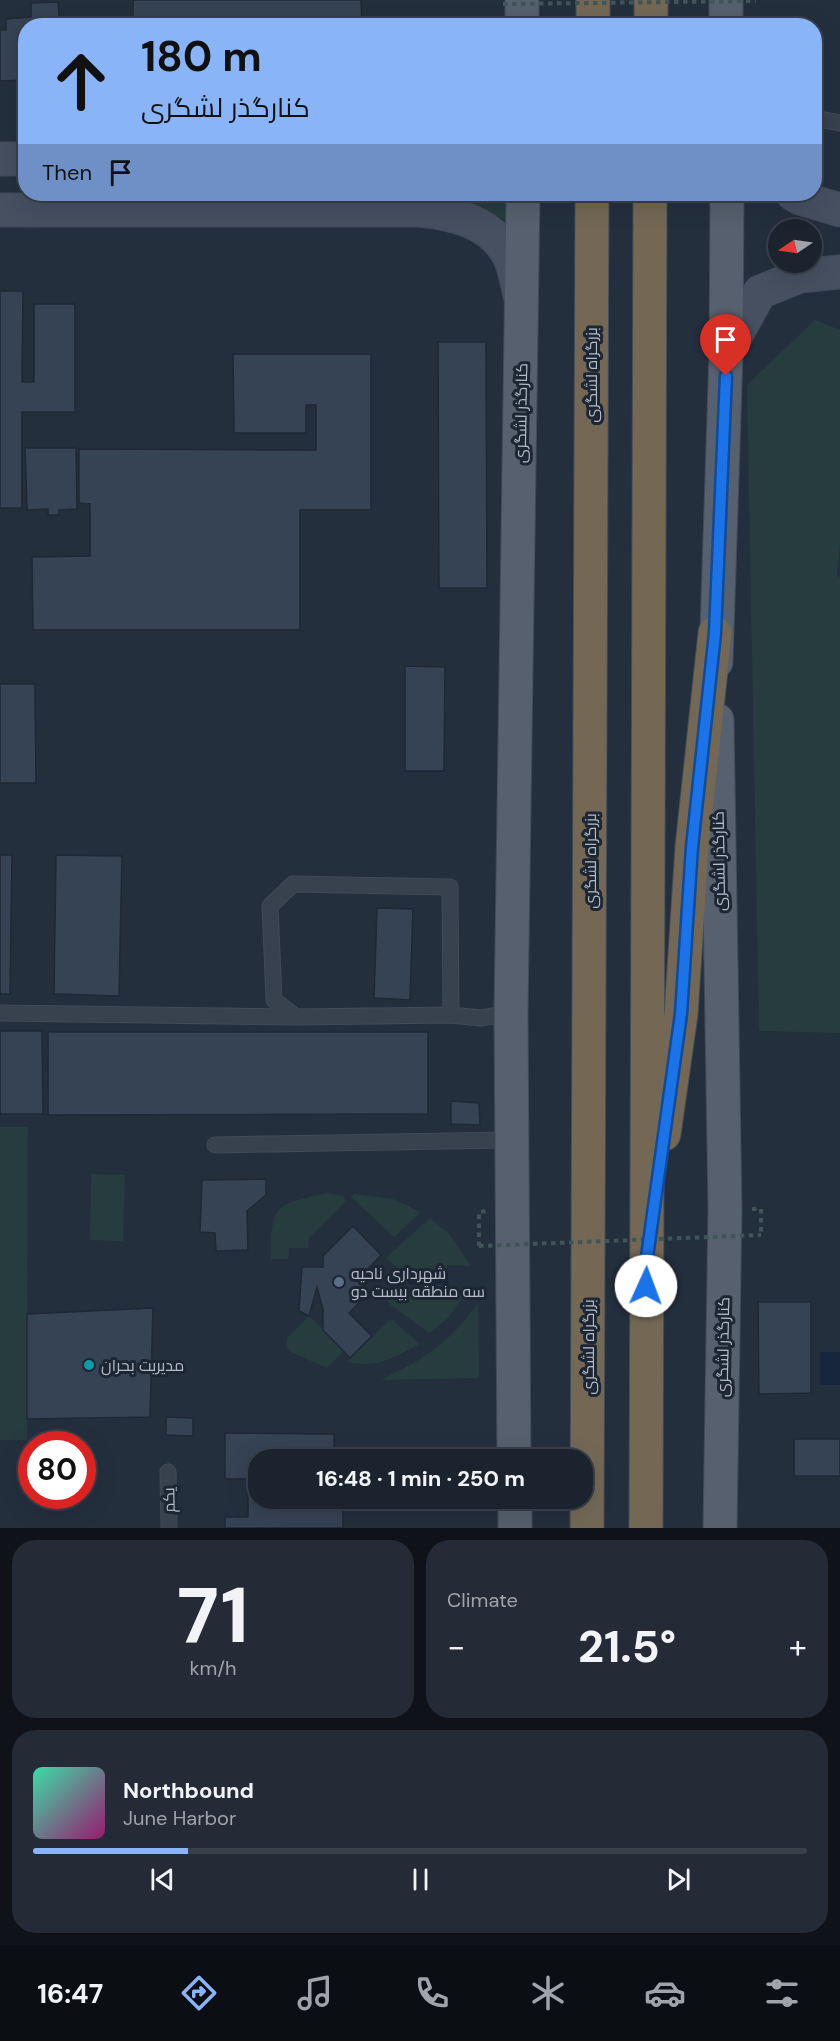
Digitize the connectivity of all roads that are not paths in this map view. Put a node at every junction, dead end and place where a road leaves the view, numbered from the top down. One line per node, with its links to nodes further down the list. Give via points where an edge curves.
1 (593, 0): 4 (highway)
2 (651, 0): 5 (highway)
3 (741, 1): 6 (main road)
4 (593, 18)
5 (651, 18)
6 (731, 18)
7 (822, 120): 8 (lane)
8 (840, 123)
9 (0, 159): 10 (street)
10 (18, 159)
11 (523, 201): 20 (main road, کنارگذر لشگری)
12 (592, 201): 35 (highway, بزرگراه لشگری)
13 (650, 201): 29 (highway)
14 (727, 201): 21 (main road, کنارگذر لشگری)
15 (814, 201): 18 (street)
16 (425, 202): 17 (street); 20 (street, via 475,223 492,235 510,258)
17 (0, 210)
18 (840, 210)
19 (840, 272): 21 (street, via 800,276 760,292)
20 (523, 308): 24 (main road, کنارگذر لشگری)
21 (726, 353): 22 (main road, کنارگذر لشگری)
22 (715, 633): 29 (highway, via 692,847 681,1014); 37 (main road, کنارگذر لشگری, via 725,1209)
23 (0, 1013): 26 (lane)
24 (511, 1013): 25 (lane, via 481,1018); 27 (main road, کنارگذر لشگری)
25 (451, 1015): 26 (lane); 26 (lane, via 450,887 293,884 270,906 274,1000)
26 (296, 1017)
27 (511, 1140): 28 (lane); 30 (main road, کنارگذر لشگری)
28 (215, 1144)
29 (646, 1264): 36 (highway)
30 (514, 1449)
31 (168, 1472): 33 (lane, یکم)
32 (514, 1509): 34 (main road)
33 (169, 1528)
34 (515, 1528)
35 (587, 1528)
36 (646, 1528)
37 (720, 1528)

